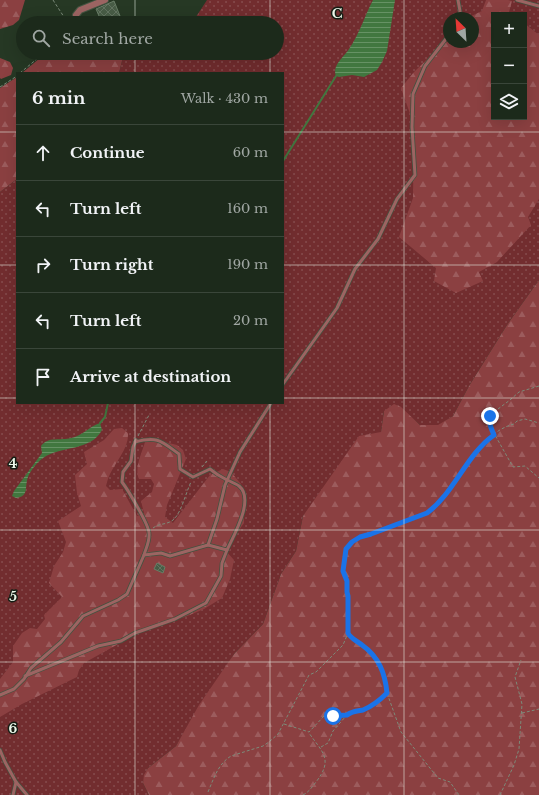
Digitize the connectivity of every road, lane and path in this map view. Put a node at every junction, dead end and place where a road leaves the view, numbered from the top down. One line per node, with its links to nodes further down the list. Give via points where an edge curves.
1 (53, 0): 8 (path)
2 (105, 0): 7 (street, via 80,10)
3 (458, 0): 6 (lane)
4 (517, 0): 5 (lane)
5 (539, 6)
6 (460, 12)
7 (76, 15)
8 (63, 16)
9 (443, 42): 14 (lane, via 425,66 413,94 415,175 397,199 378,239 356,269 337,308)
10 (36, 60): 11 (path)
11 (21, 72)
12 (16, 77): 13 (path)
13 (0, 87)
14 (284, 383)
15 (539, 386): 19 (path, via 519,392 490,416 489,421)
16 (270, 404): 24 (lane, via 240,452)
17 (149, 415): 20 (path)
18 (539, 423): 19 (path, via 525,419 517,420 514,424 498,430)
19 (494, 435): 23 (path, via 513,467 525,466); 29 (path, via 477,450 435,507 427,513 360,537 346,549 343,571 347,581)
20 (136, 441): 22 (lane, via 159,439 179,454 180,468); 25 (lane, via 122,482)
21 (207, 461): 22 (path)
22 (193, 477): 24 (lane, via 210,469); 25 (path, via 180,512 174,519)
23 (539, 478)
24 (227, 480): 26 (lane); 27 (lane, via 240,487 246,502)
25 (150, 531): 28 (lane)
26 (208, 545): 27 (lane); 28 (lane, via 170,556 161,553)
27 (227, 550): 31 (lane, via 221,576 206,603 122,641 98,646)
28 (144, 555): 31 (lane, via 127,594 83,616)
29 (348, 633): 32 (path, via 350,638 363,645 380,664); 37 (path, via 343,645 309,676)
30 (521, 660): 35 (path, via 515,677 522,704)
31 (26, 676): 33 (lane, via 14,689)
32 (387, 693): 36 (path, via 378,703); 46 (path, via 401,732 438,778 450,782)
33 (0, 695)
34 (539, 709): 35 (path)
35 (521, 713): 47 (path, via 519,749)
36 (347, 715): 38 (path, via 326,715); 39 (path, via 333,731 328,743)
37 (283, 724): 38 (path); 42 (path, via 278,734 263,746 227,759 215,774)
38 (309, 732): 39 (path)
39 (320, 747): 45 (path, via 326,766 308,793)
40 (0, 750): 41 (lane)
41 (16, 782): 43 (lane); 44 (lane)
42 (208, 792)
43 (13, 795)
44 (27, 795)
45 (303, 795)
46 (459, 795)
47 (500, 795)

